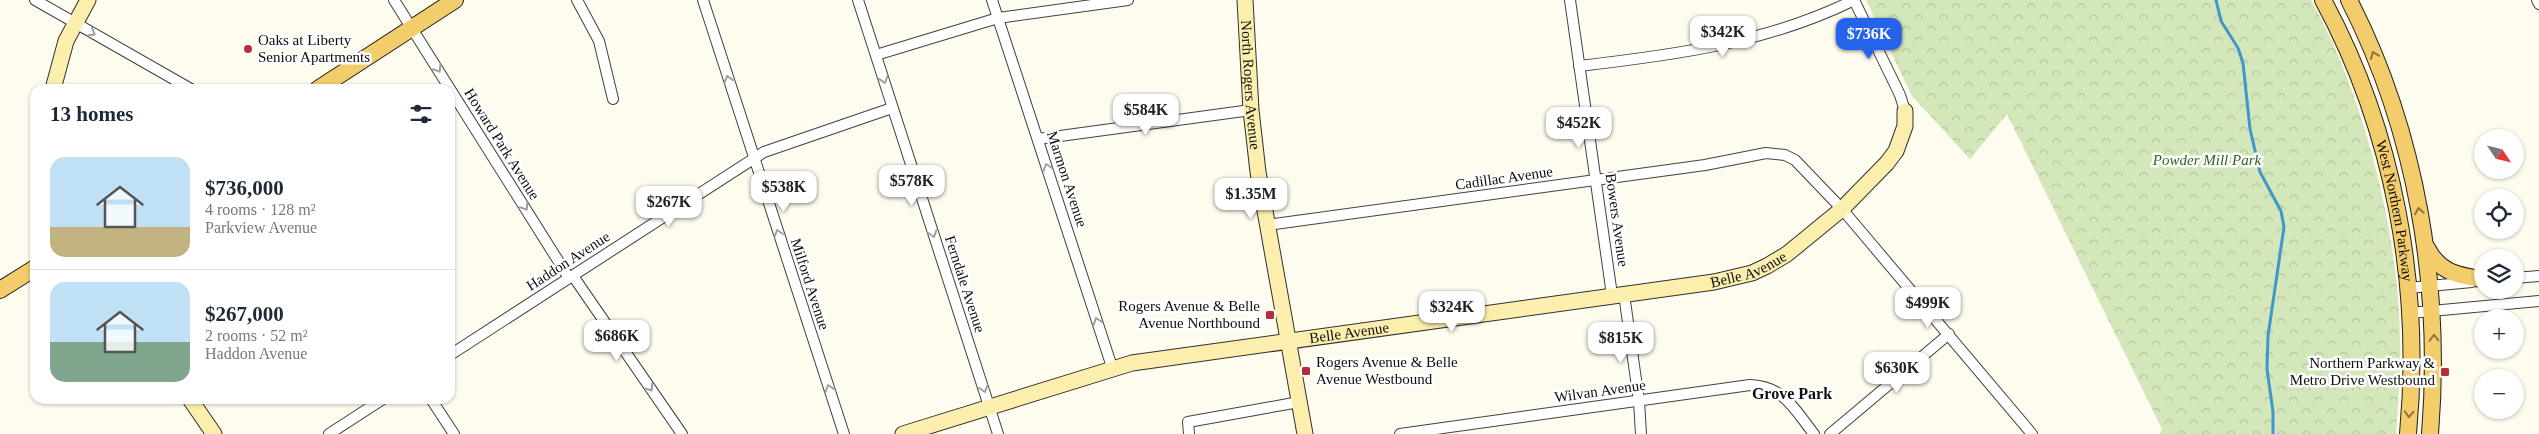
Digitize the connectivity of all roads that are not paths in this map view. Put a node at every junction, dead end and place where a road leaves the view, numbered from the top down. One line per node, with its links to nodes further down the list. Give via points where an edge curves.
1 (35, 0): 18 (street)
2 (88, 0): 18 (street)
3 (394, 0): 19 (street, Howard Park Avenue)
4 (456, 0): 19 (main road)
5 (577, 0): 27 (street, via 599,41)
6 (703, 0): 32 (street, Milford Avenue, one-way to 6)
7 (858, 0): 20 (street, Ferndale Avenue)
8 (992, 0): 17 (street, Marmon Avenue)
9 (1128, 0): 17 (street)
10 (1245, 0): 29 (street, North Rogers Avenue)
11 (1570, 0): 21 (street, Bowers Avenue)
12 (1854, 0): 21 (street, via 1794,26 1714,47); 30 (street)
13 (2324, 0): 44 (main road, West Northern Parkway, via 2368,95 2394,194)
14 (2349, 0): 36 (main road, West Northern Parkway, one-way to 14, via 2396,118 2372,50)
15 (2537, 0): 16 (street)
16 (2539, 4)
17 (998, 18): 20 (street); 31 (street, Marmon Avenue)
18 (75, 23): 22 (street, via 61,55); 23 (street, one-way to 23)
19 (412, 28): 24 (main road); 25 (street, Howard Park Avenue, one-way to 25)
20 (876, 55): 28 (street, Ferndale Avenue, one-way to 28)
21 (1579, 66): 33 (street, Bowers Avenue)
22 (54, 84)
23 (182, 84)
24 (326, 84)
25 (448, 84)
26 (455, 95): 39 (street, Howard Park Avenue, one-way to 39)
27 (613, 99)
28 (892, 108): 32 (street, Haddon Avenue, via 764,152); 60 (street, Ferndale Avenue, one-way to 60)
29 (1250, 110): 31 (street); 35 (street, North Rogers Avenue)
30 (1905, 111): 34 (street, Belle Avenue, via 1904,132 1896,151)
31 (1038, 140): 53 (street, Marmon Avenue, one-way to 31)
32 (753, 159): 39 (street, Haddon Avenue); 66 (street, Milford Avenue, one-way to 32)
33 (1596, 180): 34 (street, Cadillac Avenue, via 1776,154 1795,160); 35 (street, Cadillac Avenue); 46 (street, Bowers Avenue)
34 (1842, 209): 46 (street, Belle Avenue, via 1787,254 1752,273 1714,282); 50 (street, Cadillac Avenue)
35 (1267, 225): 51 (street, North Rogers Avenue)
36 (2425, 244): 41 (main road, via 2434,259 2448,272); 43 (main road, West Northern Parkway)
37 (30, 271): 45 (main road)
38 (2539, 276): 40 (street)
39 (571, 277): 52 (street, Haddon Avenue); 65 (street, Howard Park Avenue, one-way to 65)
40 (2524, 277)
41 (2474, 279)
42 (2474, 281): 43 (street)
43 (2431, 286): 44 (street); 48 (main road, West Northern Parkway)
44 (2408, 288): 49 (main road, West Northern Parkway)
45 (0, 290)
46 (1618, 294): 51 (street, Belle Avenue); 54 (street, Bowers Avenue)
47 (2539, 301): 48 (street)
48 (2433, 311): 49 (street); 77 (main road, West Northern Parkway, one-way to 48)
49 (2410, 313): 76 (main road, West Northern Parkway, one-way to 76, via 2412,358)
50 (1949, 334): 74 (street); 75 (street, Cadillac Avenue)
51 (1288, 341): 53 (street, Belle Avenue); 55 (street, North Rogers Avenue)
52 (455, 352)
53 (1112, 368): 60 (street, Belle Avenue)
54 (1639, 401): 71 (street, Wilvan Avenue); 72 (street, Bowers Avenue); 73 (street, Wilvan Avenue, via 1762,386 1784,396)
55 (1299, 402): 69 (street, via 1188,422); 70 (street, North Rogers Avenue)
56 (193, 404): 61 (street)
57 (205, 404): 62 (street)
58 (375, 404): 63 (street)
59 (434, 404): 64 (street)
60 (990, 406): 67 (street, Belle Avenue); 68 (street, Ferndale Avenue)
61 (214, 434)
62 (225, 434)
63 (329, 434)
64 (454, 434)
65 (682, 434)
66 (844, 434)
67 (903, 434)
68 (998, 434)
69 (1189, 434)
70 (1305, 434)
71 (1400, 434)
72 (1641, 434)
73 (1814, 434)
74 (1830, 434)
75 (2032, 434)
76 (2408, 434)
77 (2430, 434)

